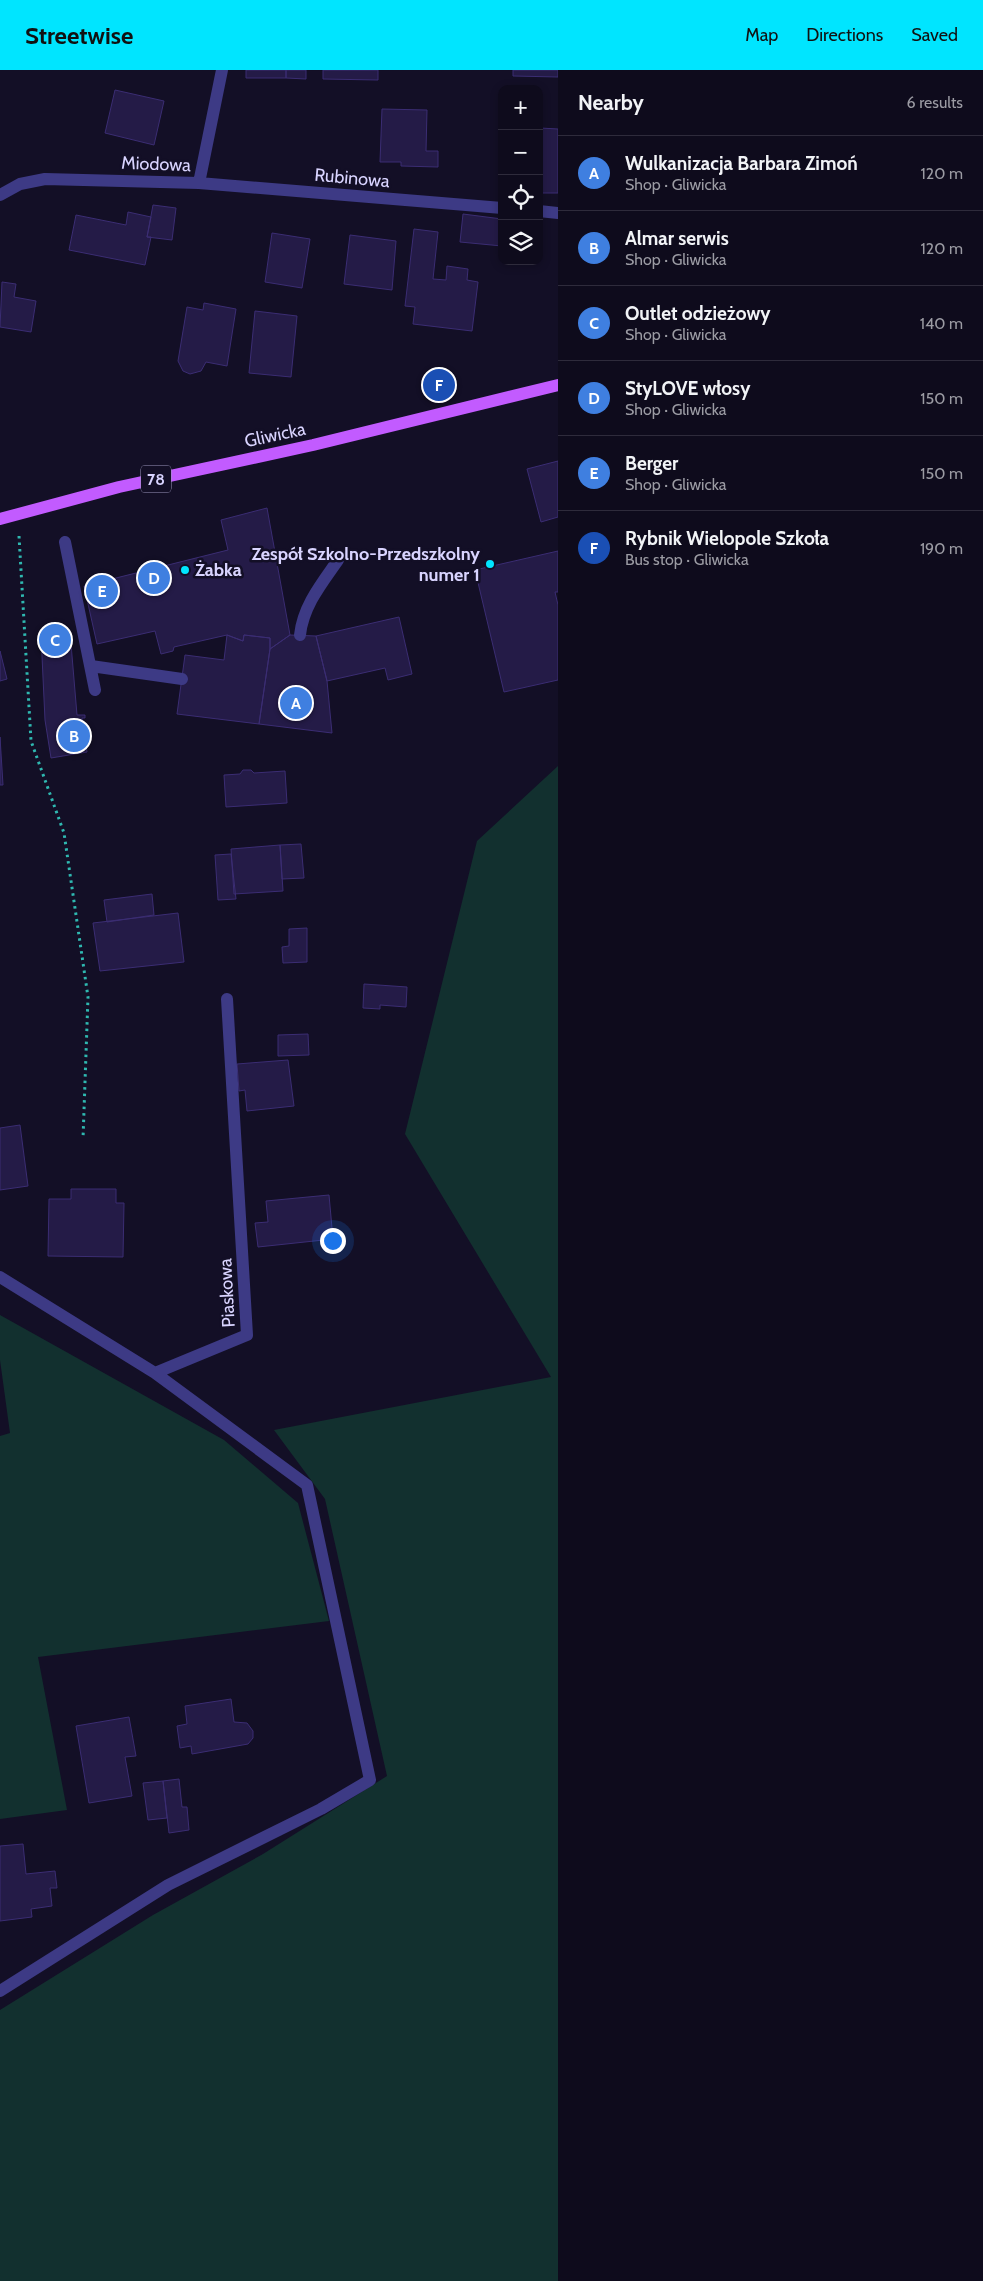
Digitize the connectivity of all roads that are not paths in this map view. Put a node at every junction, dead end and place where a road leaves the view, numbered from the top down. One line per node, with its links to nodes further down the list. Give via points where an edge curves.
1 (222, 70): 2 (street, Miodowa)
2 (199, 183): 3 (street, Miodowa, via 45,179 20,184); 4 (street, Rubinowa)
3 (0, 195)
4 (498, 208)
5 (543, 211): 6 (street)
6 (558, 213)
7 (558, 385): 8 (main road, Gliwicka / 78, via 313,445 119,487)
8 (0, 519)
9 (66, 542): 12 (street)
10 (338, 560): 11 (street, via 314,593)
11 (300, 635)
12 (91, 666): 13 (street); 14 (street)
13 (182, 679)
14 (95, 690)
15 (227, 999): 17 (street, Piaskowa, via 247,1335)
16 (0, 1277): 17 (street)
17 (155, 1373): 18 (street, via 307,1485 370,1780 321,1809 168,1885)
18 (0, 1990)

